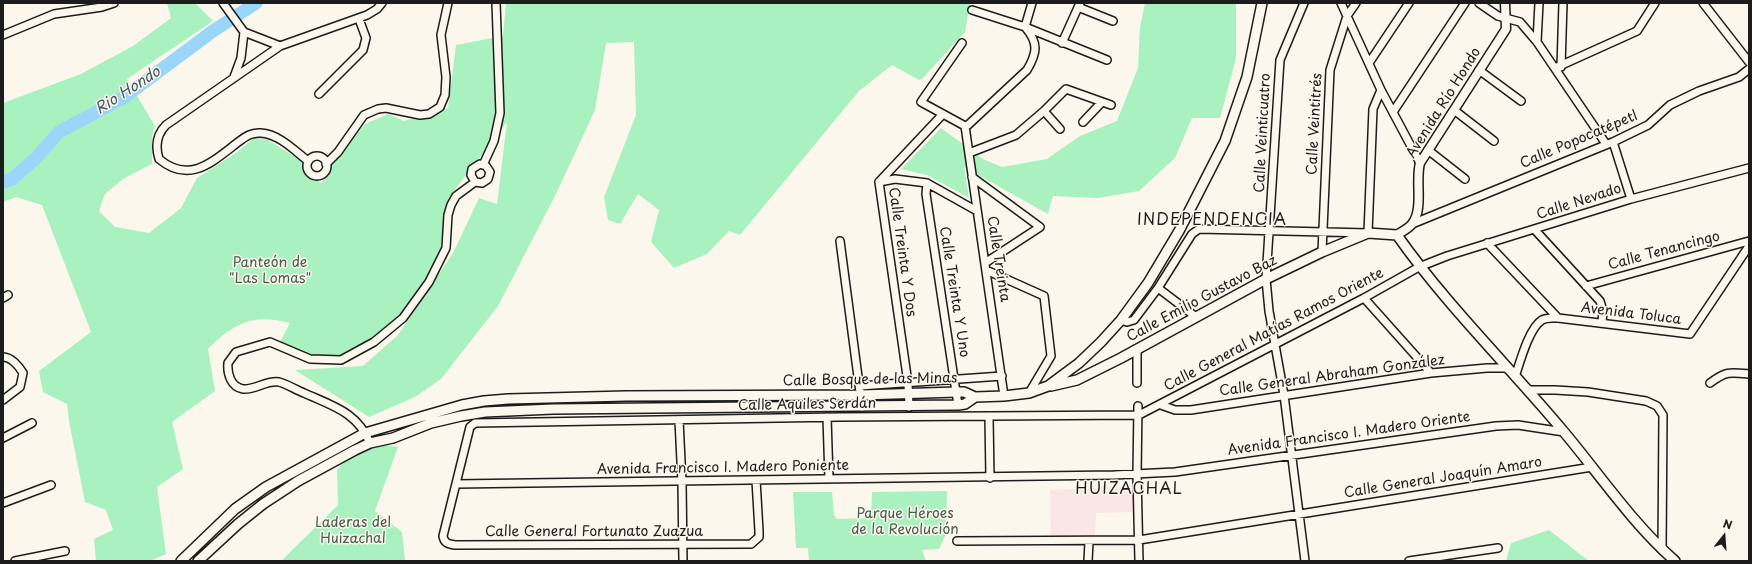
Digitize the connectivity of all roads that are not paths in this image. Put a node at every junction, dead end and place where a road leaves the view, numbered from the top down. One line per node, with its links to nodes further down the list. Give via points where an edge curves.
1 (114, 3): 27 (street, via 54,14)
2 (223, 3): 26 (street)
3 (382, 3): 23 (street, via 377,9)
4 (448, 3): 57 (street, via 441,35 446,95 440,107 429,114 420,115 386,108 364,115 338,152)
5 (496, 3): 58 (street, via 500,113 494,141)
6 (1032, 3): 25 (street)
7 (1262, 3): 86 (main road, via 1247,77 1225,141 1148,283)
8 (1304, 3): 69 (street, Calle Veinticuatro, via 1280,60)
9 (1341, 3): 21 (street)
10 (1356, 3): 21 (street, Calle Veintitrés)
11 (1409, 3): 34 (street)
12 (1465, 3): 46 (street)
13 (1479, 3): 22 (street, via 1498,16)
14 (1505, 3): 22 (street, Avenida Río Hondo)
15 (1539, 3): 28 (street)
16 (1564, 3): 35 (street)
17 (1655, 3): 35 (street, via 1637,31)
18 (1703, 3): 33 (street)
19 (1079, 5): 24 (street); 30 (street)
20 (972, 10): 25 (street)
21 (1347, 16): 34 (street); 70 (street, Calle Veintitrés, via 1330,70)
22 (1506, 18): 28 (street, via 1520,22); 37 (street, Avenida Río Hondo, via 1506,29)
23 (359, 19): 31 (street); 40 (street, via 366,38 363,50)
24 (1113, 21)
25 (1025, 27): 30 (street); 49 (street, via 1035,42 1036,51 1032,61 1021,75)
26 (243, 30): 31 (street); 38 (street, via 242,58)
27 (3, 35)
28 (1537, 42): 35 (street)
29 (962, 43): 47 (street, via 921,102)
30 (1062, 43): 32 (street)
31 (280, 46): 38 (street)
32 (1107, 60)
33 (1749, 62)
34 (1369, 63): 39 (street)
35 (1558, 68): 52 (street)
36 (1749, 69): 52 (street, Calle Popocatépetl, via 1740,77 1699,91 1670,105 1648,125)
37 (1479, 70): 41 (street); 44 (street, Avenida Río Hondo)
38 (234, 77): 55 (street, via 161,130 157,144 159,160 174,170 195,170 221,156 248,135 263,133 285,143)
39 (1381, 90): 46 (street); 71 (street, via 1373,109)
40 (319, 94)
41 (1521, 101)
42 (1102, 102): 43 (street); 45 (street, via 1068,89); 48 (street)
43 (1111, 105)
44 (1454, 110): 51 (street); 53 (street, Avenida Río Hondo)
45 (1044, 111): 50 (street); 54 (street, via 1016,135)
46 (1393, 112): 56 (street)
47 (943, 114): 49 (street); 63 (street)
48 (1083, 122)
49 (965, 126): 54 (street, Calle Treinta)
50 (1060, 129)
51 (1494, 141)
52 (1610, 143): 65 (street); 67 (street, Calle Popocatépetl)
53 (1428, 150): 56 (street, Avenida Río Hondo); 61 (street)
54 (969, 153): 60 (street, Calle Treinta)
55 (308, 161): 57 (street, via 317,156); 57 (street, via 310,173 317,176 324,172)
56 (1420, 163): 67 (street, Avenida Río Hondo, via 1418,201)
57 (326, 164)
58 (483, 165): 62 (street, via 474,166 471,172 471,178); 62 (street, via 488,169 490,176 486,182)
59 (1749, 168): 65 (street, Calle Nevado)
60 (972, 177): 66 (street, Calle Treinta); 78 (street, via 1040,227)
61 (1465, 179)
62 (476, 182): 121 (street, via 456,196 451,205 446,248 428,282 403,318 374,342 342,360 310,359 270,342 236,352 228,363 232,383 242,389 279,382 346,412)
63 (879, 182): 64 (street, Calle Treinta Y Dos, via 895,179); 97 (street, Calle Treinta Y Dos)
64 (927, 183): 66 (street, Calle Treinta Y Dos); 96 (street, Calle Treinta Y Uno, via 926,194)
65 (1631, 199): 68 (street, Calle Nevado)
66 (977, 211): 78 (street, Calle Treinta)
67 (1412, 224): 72 (street)
68 (1535, 230): 75 (street, Calle Nevado); 81 (street)
69 (1270, 231): 70 (street); 80 (street, Calle Veinticuatro); 82 (street, via 1204,228 1195,231)
70 (1323, 232): 71 (street); 77 (street, Calle Veintitrés)
71 (1368, 233): 72 (main road); 77 (main road, Calle Emilio Gustavo Baz)
72 (1397, 236): 79 (main road)
73 (840, 241): 102 (street)
74 (1749, 241): 81 (street, Calle Tenancingo)
75 (1487, 243): 79 (street, Calle Nevado); 85 (street)
76 (1749, 246): 87 (street, Avenida Toluca, via 1690,334)
77 (1322, 252): 80 (main road, Calle Emilio Gustavo Baz)
78 (986, 267): 94 (street, Calle Treinta); 104 (street, via 1044,296 1051,356)
79 (1419, 267): 83 (street, Calle General Matías Ramos Oriente); 91 (main road)
80 (1266, 279): 84 (main road, Calle Emilio Gustavo Baz); 88 (street, Calle Veinticuatro)
81 (1586, 286): 87 (street, via 1603,306)
82 (1158, 288): 84 (street); 86 (street, via 1134,320)
83 (1364, 298): 88 (street, Calle General Matías Ramos Oriente); 92 (street)
84 (1196, 317): 89 (main road, Calle Emilio Gustavo Baz)
85 (1558, 318): 87 (street, Avenida Toluca); 95 (street, via 1542,320 1535,328)
86 (1120, 320): 100 (main road, via 1102,342)
87 (1602, 323)
88 (1274, 344): 106 (street, Calle Veinticuatro); 111 (street, Calle General Matías Ramos Oriente)
89 (1136, 350): 98 (street); 100 (main road, Calle Emilio Gustavo Baz, via 1077,380)
90 (3, 357): 109 (street, via 15,362 23,373 20,387)
91 (1508, 368): 92 (street, Calle General Abraham González); 95 (main road)
92 (1431, 373): 106 (street, Calle General Abraham González)
93 (1749, 374): 99 (street, via 1730,372 1718,376)
94 (1002, 376): 96 (street); 107 (street, Calle Treinta)
95 (1515, 376): 101 (main road)
96 (954, 380): 97 (street); 103 (street, Calle Treinta Y Uno)
97 (908, 383): 102 (street); 105 (street, Calle Treinta Y Dos)
98 (1137, 383)
99 (1710, 383)
100 (1048, 386): 104 (main road)
101 (1527, 390): 120 (main road); 140 (street, via 1588,392 1646,401 1657,406 1663,415)
102 (861, 391): 105 (main road, Calle Bosque de las Minas); 114 (street); 121 (main road, Calle Bosque de las Minas, via 484,401 431,413)
103 (956, 392): 105 (main road, Calle Bosque de las Minas); 108 (main road, Calle Bosque de las Minas, via 964,392); 110 (street, Calle Treinta Y Uno)
104 (1029, 393): 107 (main road)
105 (909, 394): 112 (street, Calle Treinta Y Dos)
106 (1284, 395): 111 (street, Calle General Abraham González, via 1191,410 1176,410); 124 (street, Calle Veinticuatro)
107 (1004, 396): 108 (main road)
108 (975, 397): 110 (main road, Calle Bosque de las Minas, via 965,404)
109 (3, 400)
110 (958, 405): 112 (main road, Calle Bosque de las Minas)
111 (1161, 405): 115 (street, Calle General Matías Ramos Oriente)
112 (909, 406): 114 (main road, Calle Bosque de las Minas)
113 (1138, 406): 115 (street)
114 (862, 407): 123 (main road, Calle Bosque de las Minas, via 553,409 485,412 431,423 393,438)
115 (1139, 415): 117 (street, Calle Aquiles Serdán); 126 (street)
116 (827, 417): 117 (street, Calle Aquiles Serdán); 118 (street, Calle Aquiles Serdán); 129 (street)
117 (989, 417): 127 (street)
118 (679, 420): 130 (street); 131 (street, Calle Aquiles Serdán, via 475,423 470,427)
119 (32, 423): 122 (street)
120 (1564, 432): 124 (street, Avenida Francisco I. Madero Oriente, via 1518,425 1496,426); 125 (main road)
121 (366, 433): 123 (street); 142 (main road, Calle Bosque de las Minas, via 266,487 235,509)
122 (3, 438)
123 (370, 443): 145 (main road, Calle Bosque de las Minas, via 298,481 263,504)
124 (1291, 455): 126 (street, Avenida Francisco I. Madero Oriente, via 1175,472); 134 (street, Calle Veinticuatro)
125 (1592, 467): 134 (street, Calle General Joaquín Amaro); 140 (main road)
126 (1137, 474): 127 (street, Avenida Francisco I. Madero Oriente); 135 (street)
127 (990, 478): 129 (street, Avenida Francisco I. Madero Poniente)
128 (756, 480): 129 (street, Avenida Francisco I. Madero Poniente); 130 (street, Avenida Francisco I. Madero Poniente); 138 (street, Calle General Fortunato Zuazua, via 759,537 751,544)
129 (829, 480)
130 (682, 482): 131 (street, Avenida Francisco I. Madero Poniente); 138 (street)
131 (456, 484): 138 (street, Calle General Fortunato Zuazua, via 443,536 448,544)
132 (51, 485): 133 (street)
133 (3, 503)
134 (1298, 515): 135 (street, Calle General Joaquín Amaro); 149 (street, Calle Veinticuatro)
135 (1139, 540): 137 (street, Calle General Joaquín Amaro); 148 (street)
136 (957, 541): 137 (street, Calle General Joaquín Amaro)
137 (1088, 542): 147 (street)
138 (682, 545): 146 (street)
139 (1498, 548): 150 (street)
140 (1662, 550): 151 (main road)
141 (65, 551): 143 (street)
142 (185, 558): 144 (main road)
143 (15, 561)
144 (174, 561)
145 (198, 561)
146 (683, 561)
147 (1088, 561)
148 (1139, 561)
149 (1305, 561)
150 (1409, 561)
151 (1675, 561)

